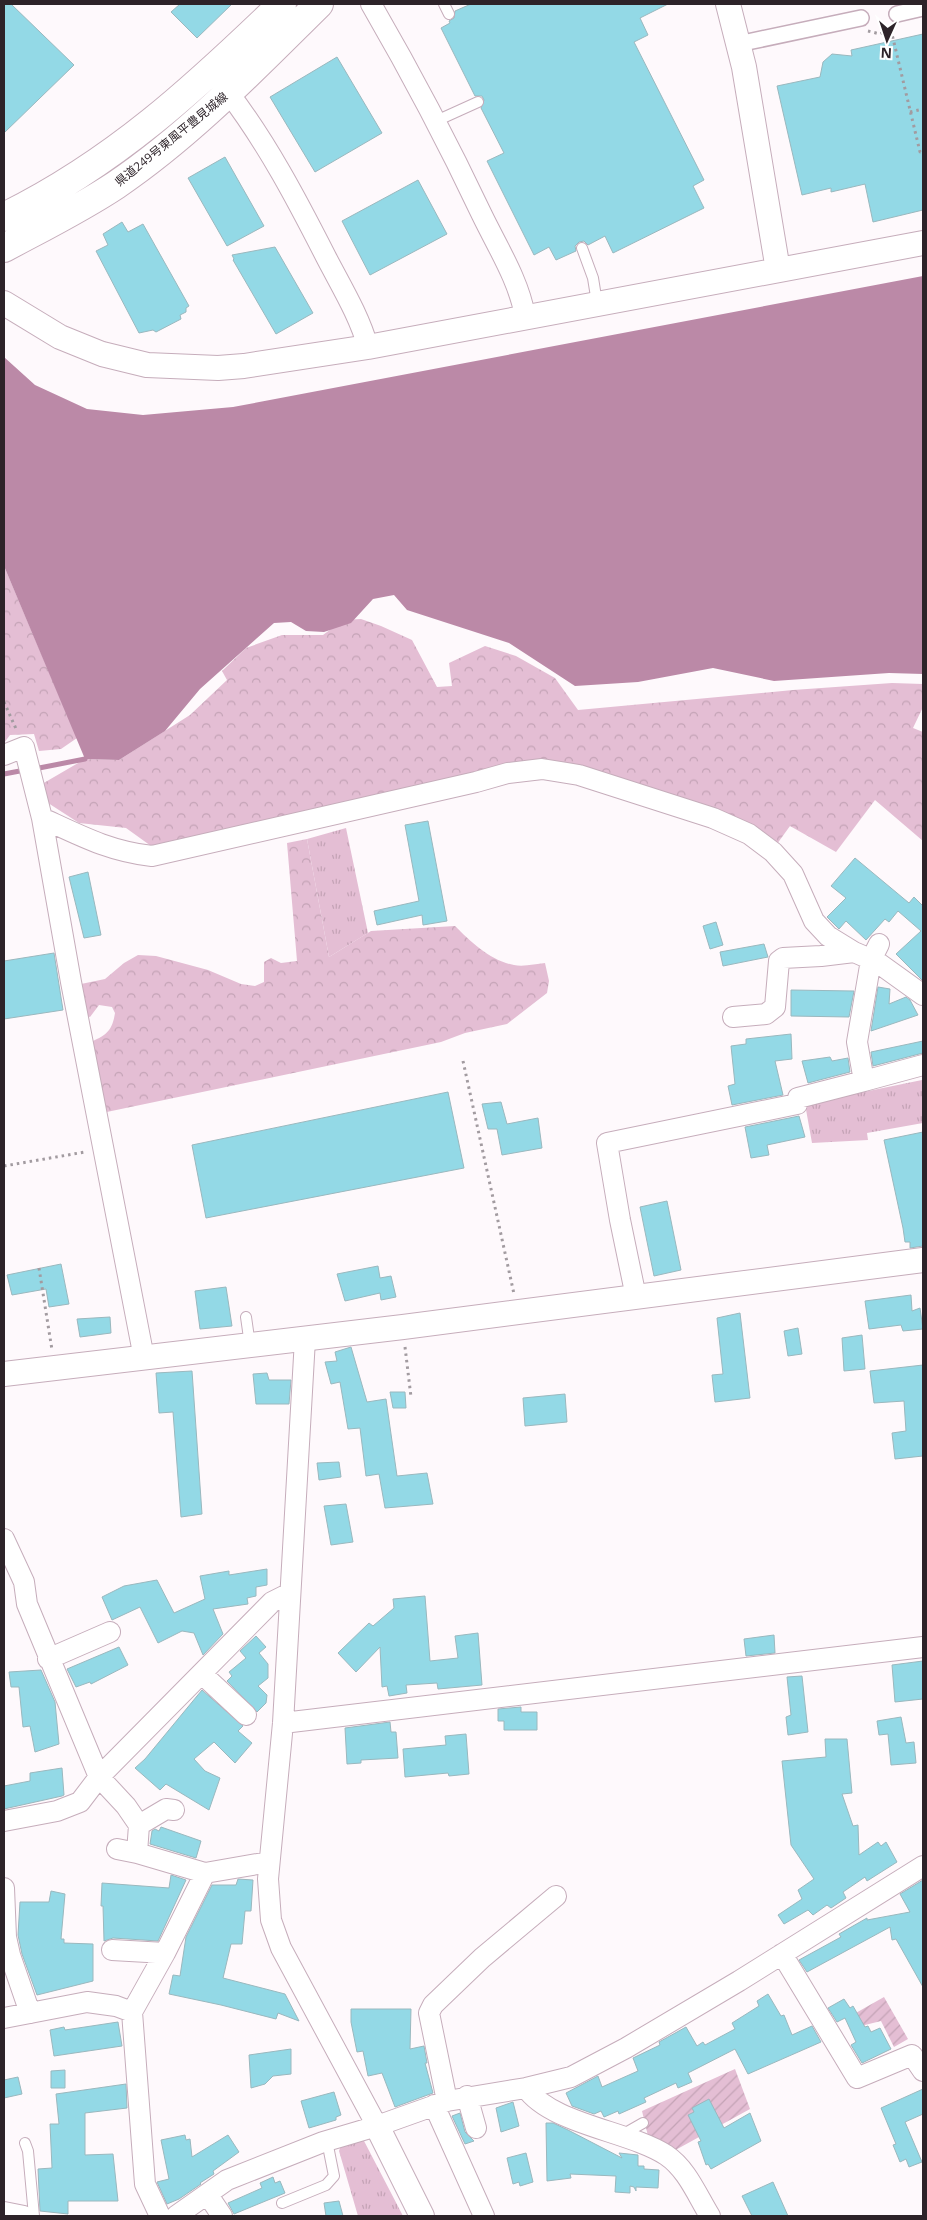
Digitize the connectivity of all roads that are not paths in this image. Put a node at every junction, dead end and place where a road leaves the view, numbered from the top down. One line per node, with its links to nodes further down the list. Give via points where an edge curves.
1 (282, 4): 14 (main road, 県道249号東風平豊見城線, via 156,121 109,156)
2 (319, 4): 11 (main road, 県道249号東風平豊見城線)
3 (371, 4): 13 (street)
4 (444, 4): 7 (lane)
5 (728, 4): 10 (street)
6 (923, 8): 8 (street)
7 (449, 14)
8 (897, 14)
9 (861, 18): 10 (street)
10 (738, 44): 18 (street)
11 (228, 92): 16 (main road, 県道249号東風平豊見城線, via 116,185); 22 (street, via 248,119 305,216 359,320)
12 (478, 102): 13 (lane)
13 (436, 121): 21 (street, via 519,290)
14 (4, 217)
15 (923, 243): 18 (street)
16 (4, 248)
17 (582, 248): 20 (lane, via 593,278)
18 (778, 270): 20 (street)
19 (4, 303): 22 (street, via 84,348 148,365 188,368 244,366)
20 (597, 303): 21 (street)
21 (525, 316): 22 (street)
22 (368, 347)
23 (4, 756): 24 (street, via 24,748)
24 (42, 818): 25 (street, via 101,846 152,856 508,773 542,769 580,776 713,818 748,834 773,852 793,874 814,921 828,936); 35 (street)
25 (868, 952): 26 (street); 27 (street, via 783,958 779,961 775,1007 766,1014); 29 (street, via 857,1042)
26 (923, 995)
27 (733, 1018)
28 (923, 1065): 29 (street)
29 (864, 1081): 31 (street, via 798,1098 797,1104 607,1144)
30 (923, 1260): 31 (street)
31 (636, 1296): 33 (street)
32 (246, 1317): 34 (lane)
33 (305, 1339): 34 (street); 38 (street)
34 (250, 1345): 35 (street)
35 (144, 1358): 36 (street)
36 (4, 1374)
37 (4, 1539): 41 (street, via 24,1582 27,1604)
38 (290, 1593): 42 (street, via 272,1602); 44 (street)
39 (110, 1632): 41 (street)
40 (923, 1647): 44 (street)
41 (48, 1659): 45 (street)
42 (202, 1674): 43 (street); 45 (street)
43 (246, 1715)
44 (282, 1723): 51 (street)
45 (99, 1777): 47 (street, via 80,1802 57,1811); 48 (street)
46 (174, 1810): 48 (street, via 166,1808)
47 (4, 1821)
48 (139, 1825): 50 (street)
49 (117, 1849): 50 (street)
50 (137, 1852): 53 (street)
51 (269, 1862): 53 (street); 67 (street, via 271,1920 281,1948)
52 (923, 1866): 58 (street)
53 (205, 1872): 57 (street)
54 (4, 1888): 60 (street, via 6,1937)
55 (556, 1896): 65 (street, via 482,1958 428,2013)
56 (112, 1950): 57 (street)
57 (165, 1953): 59 (street)
58 (782, 1954): 62 (street, via 857,2078 912,2054); 63 (street, via 618,2053 571,2077)
59 (132, 2012): 60 (street, via 87,2002); 77 (street, via 145,2184)
60 (30, 2013): 61 (street)
61 (4, 2018)
62 (923, 2071)
63 (526, 2088): 64 (street); 69 (street, via 532,2096 566,2116)
64 (467, 2096): 65 (street); 68 (street)
65 (440, 2103): 67 (street); 81 (street)
66 (643, 2123): 69 (lane)
67 (377, 2126): 70 (street); 80 (street)
68 (476, 2128)
69 (621, 2136): 82 (street, via 650,2146 678,2165)
70 (328, 2141): 72 (street, via 227,2180); 73 (lane, via 334,2176 326,2185)
71 (25, 2143): 76 (lane)
72 (208, 2195): 78 (street); 79 (street)
73 (282, 2203)
74 (4, 2212): 75 (street)
75 (24, 2216)
76 (34, 2216)
77 (160, 2216)
78 (176, 2216)
79 (222, 2216)
80 (422, 2216)
81 (484, 2216)
82 (710, 2216)

